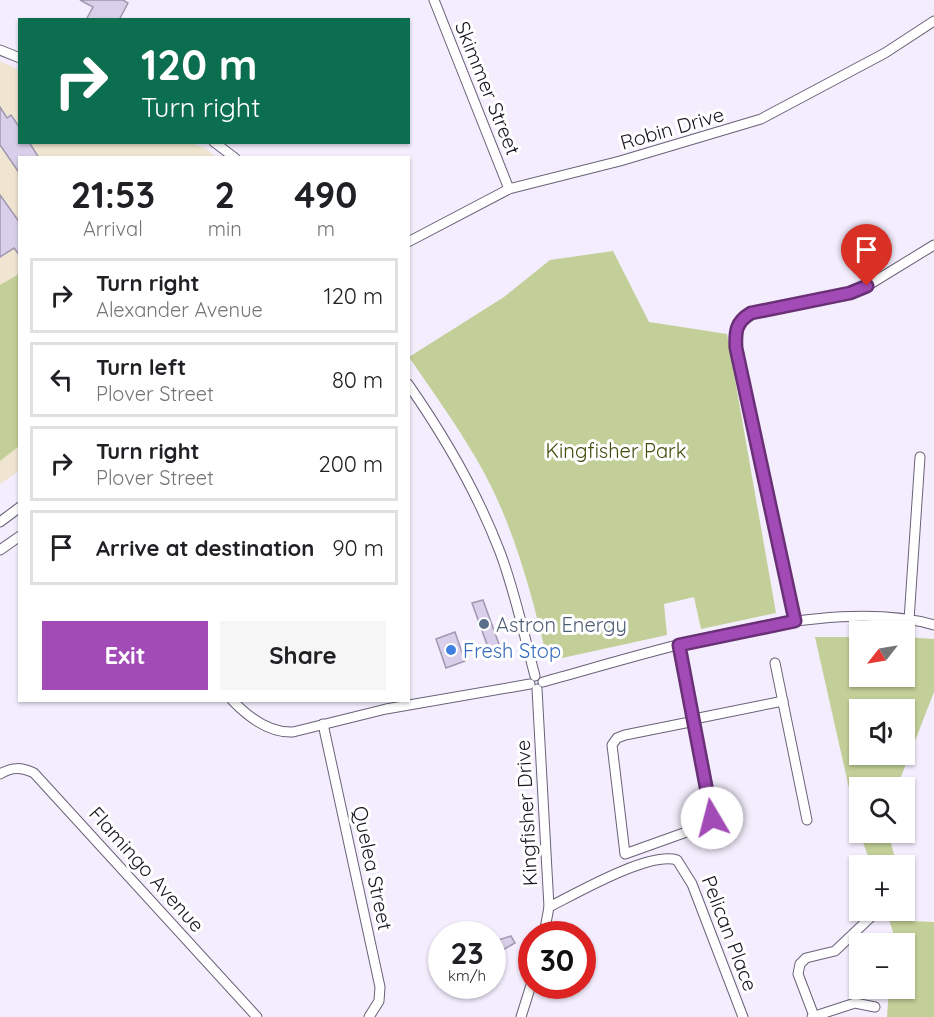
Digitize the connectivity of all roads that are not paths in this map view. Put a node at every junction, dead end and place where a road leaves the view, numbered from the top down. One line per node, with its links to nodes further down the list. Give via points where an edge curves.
1 (434, 0): 7 (street, Skimmer Street)
2 (934, 21): 7 (street, Robin Drive, via 885,53 761,119 719,134)
3 (0, 50): 4 (street)
4 (18, 57)
5 (217, 144): 6 (street)
6 (232, 156)
7 (509, 189): 8 (street, Robin Drive)
8 (410, 241)
9 (934, 246): 17 (street, via 850,293 751,313 738,322 736,348)
10 (410, 387): 21 (street, Kingfisher Drive, via 468,479 501,554)
11 (920, 457): 16 (street)
12 (18, 508): 13 (street)
13 (0, 522)
14 (18, 537): 15 (street)
15 (0, 550)
16 (909, 620): 17 (street, via 853,616); 18 (street)
17 (795, 621): 19 (street)
18 (934, 625)
19 (679, 645): 21 (street); 24 (street)
20 (775, 663): 22 (street)
21 (536, 683): 25 (street); 28 (street, Kingfisher Drive)
22 (783, 701): 24 (street); 27 (street)
23 (234, 702): 25 (street, via 259,723 284,732)
24 (694, 720): 24 (street, via 625,735 612,745 625,854 706,825 712,818)
25 (323, 724): 35 (street, Quelea Street, via 380,987 379,1001)
26 (0, 774): 34 (street, Flamingo Avenue, via 19,768 34,773)
27 (807, 820)
28 (549, 908): 29 (street, Kingfisher Drive); 37 (street, Pelican Place, via 604,879 656,859 677,860 692,884)
29 (546, 921)
30 (867, 921): 33 (street, via 835,951 806,958 800,964 798,974)
31 (527, 999): 36 (street)
32 (874, 1007): 33 (street, via 855,1003)
33 (813, 1016)
34 (257, 1017)
35 (369, 1017)
36 (521, 1017)
37 (743, 1017)

